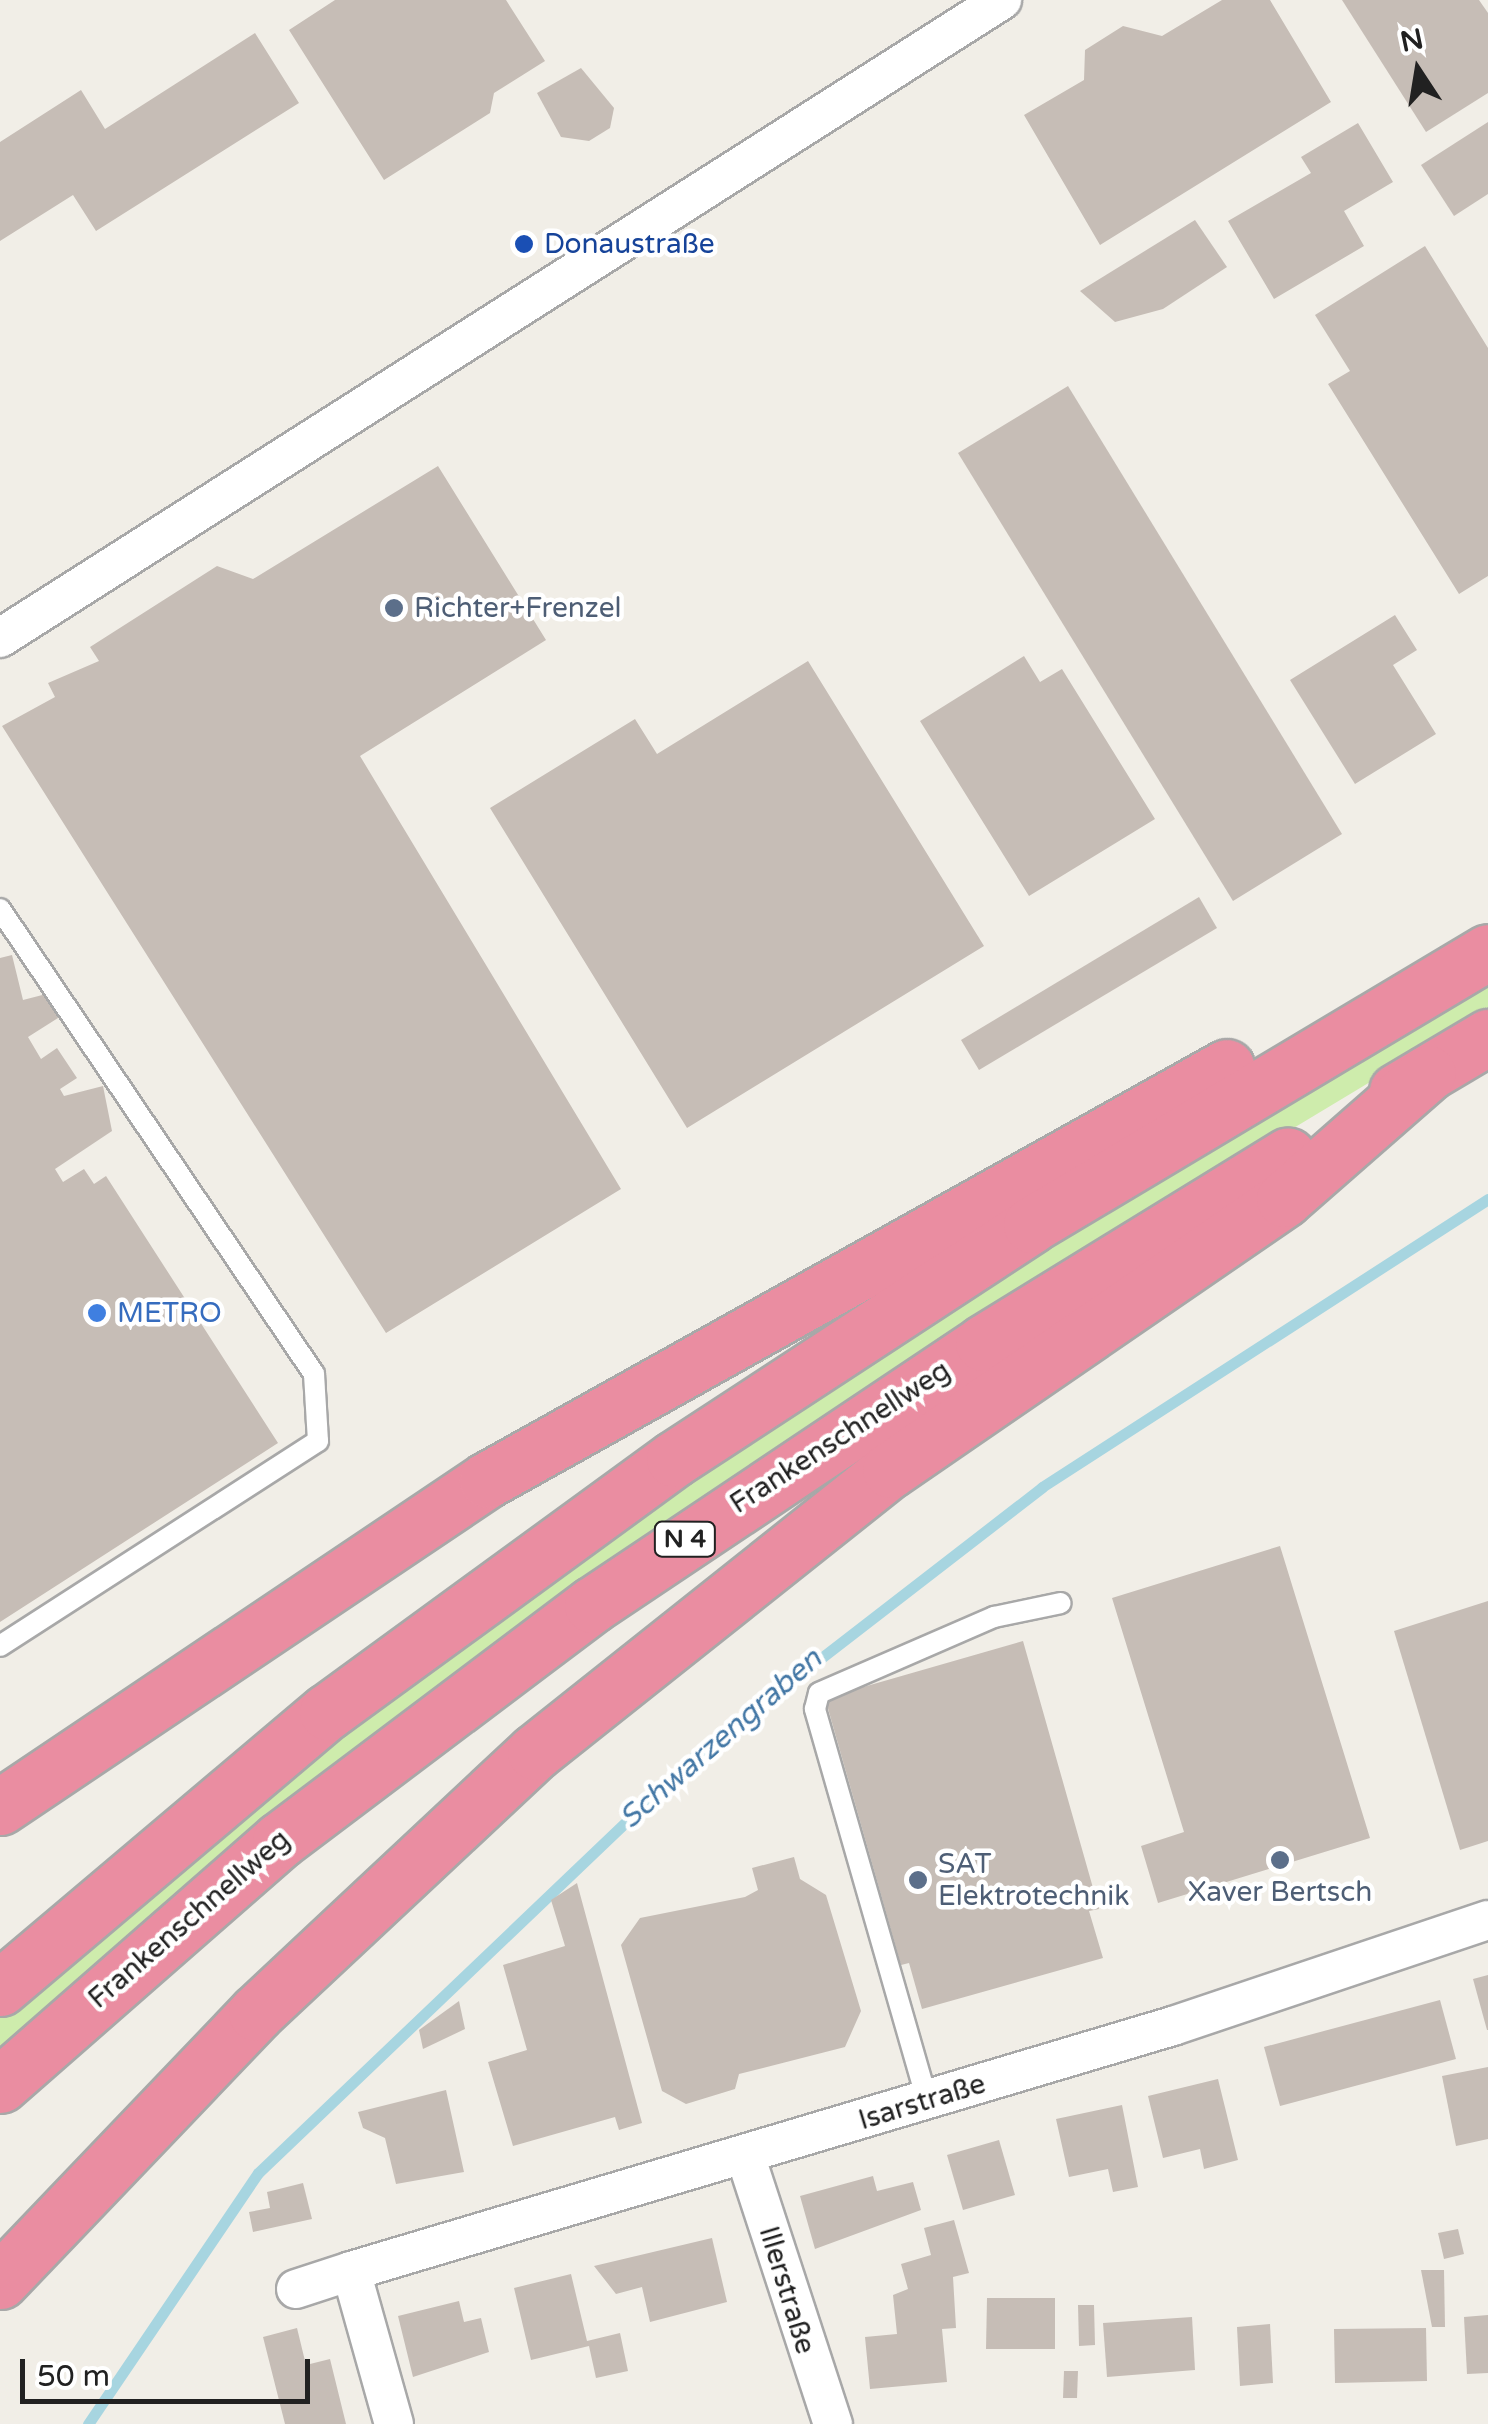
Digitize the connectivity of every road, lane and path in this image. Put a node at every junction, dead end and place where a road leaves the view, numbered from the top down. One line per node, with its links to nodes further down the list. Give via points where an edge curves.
1 (1002, 0): 2 (street)
2 (0, 638)
3 (0, 909): 9 (lane, via 314,1374 318,1441)
4 (1488, 952): 5 (highway, N 4)
5 (1412, 997): 10 (highway, via 1209,1074 578,1426 332,1576); 12 (highway, N 4, via 1031,1225 674,1459 327,1712)
6 (1488, 1037): 7 (highway, Frankenschnellweg / N 4)
7 (1428, 1073): 13 (highway, Frankenschnellweg / N 4, via 984,1343 592,1604 280,1840); 17 (highway, via 1284,1199 890,1470 535,1752 243,2025)
8 (1062, 1603): 14 (lane, via 994,1617 819,1693 815,1710)
9 (0, 1646)
10 (0, 1807)
11 (1488, 1920): 14 (street, Isarstraße)
12 (0, 1988)
13 (0, 2086)
14 (928, 2100): 15 (street, Isarstraße)
15 (745, 2155): 16 (street, Isarstraße); 20 (street, Illerstraße)
16 (352, 2271): 18 (street, Isarstraße); 19 (street)
17 (0, 2282)
18 (296, 2289)
19 (394, 2424)
20 (834, 2424)

